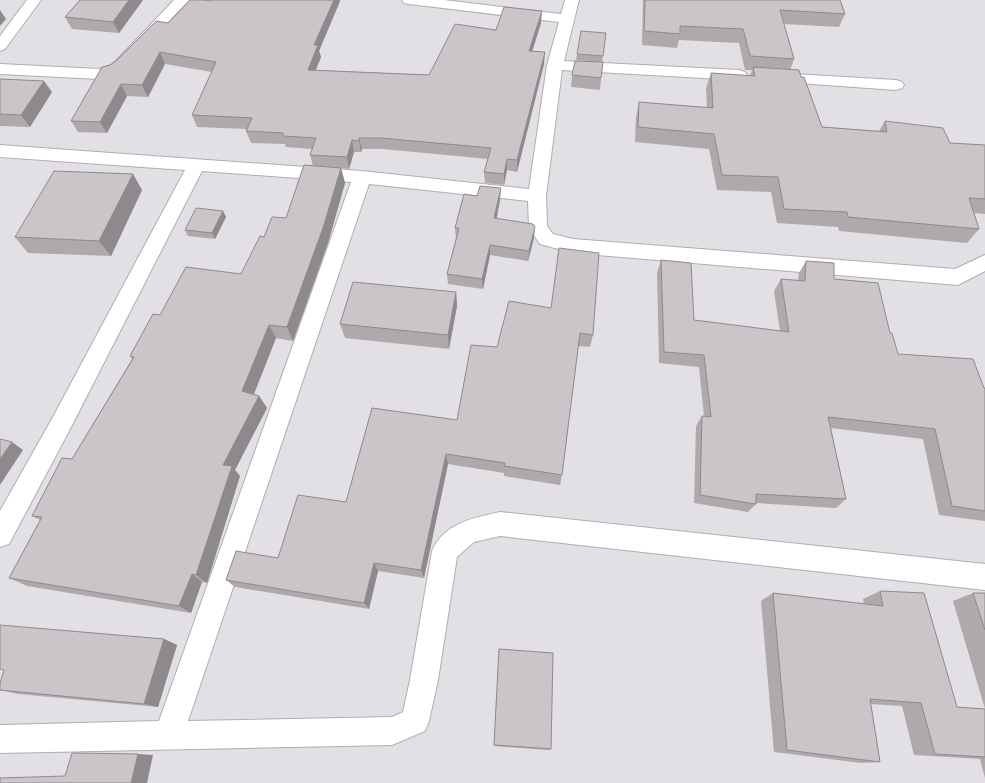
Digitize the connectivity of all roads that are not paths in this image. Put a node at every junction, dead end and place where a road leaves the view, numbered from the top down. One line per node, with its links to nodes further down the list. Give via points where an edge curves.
1 (34, 0): 6 (street)
2 (182, 0): 8 (street, via 117,68 110,72 99,74)
3 (409, 0): 5 (street)
4 (572, 0): 5 (street)
5 (566, 19): 7 (street)
6 (0, 46)
7 (555, 65): 9 (street); 13 (street)
8 (0, 69)
9 (896, 85)
10 (0, 151): 11 (street)
11 (196, 166): 12 (street); 15 (street)
12 (362, 177): 13 (street); 17 (street)
13 (537, 196): 14 (street, via 538,228 547,239 573,246 958,277)
14 (985, 262)
15 (0, 535)
16 (985, 577): 17 (street, via 500,524 468,531 445,551 415,721 392,732)
17 (168, 736): 18 (street)
18 (0, 739)

